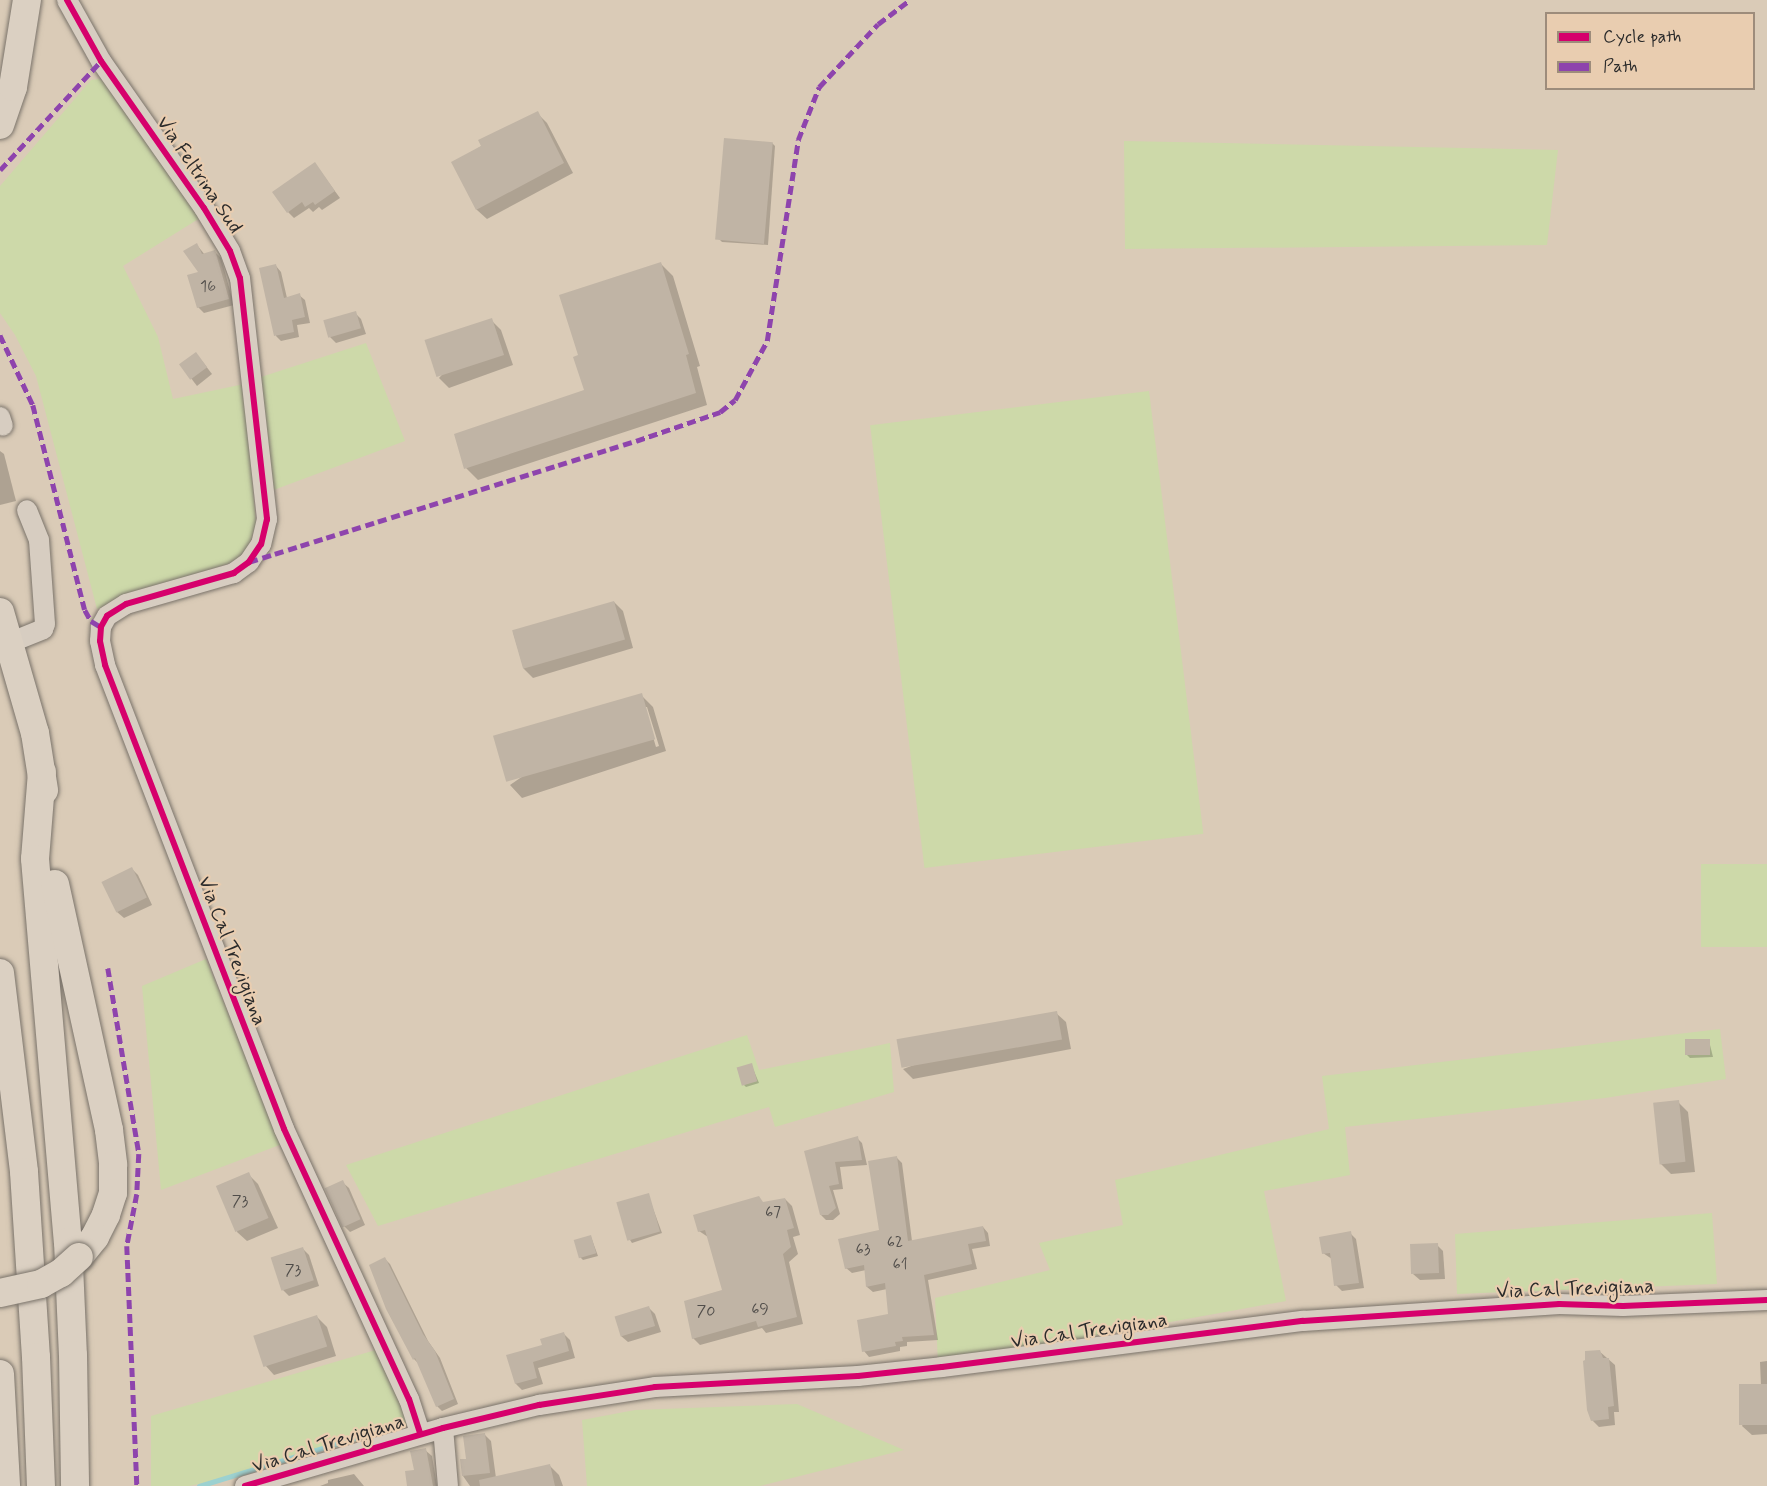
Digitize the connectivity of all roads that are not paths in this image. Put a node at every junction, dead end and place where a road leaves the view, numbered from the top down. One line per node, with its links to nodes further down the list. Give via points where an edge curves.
1 (27, 0): 3 (highway, via 13,87)
2 (67, 0): 5 (street, Via Feltrina Sud, via 101,61 204,208 230,250 240,278 267,519 261,544)
3 (0, 126)
4 (27, 510): 7 (street, via 39,540 45,624 43,629)
5 (249, 562): 14 (street, Via Cal Trevigiana, via 234,573 116,608 101,627 103,657 284,1129 409,1399)
6 (0, 612): 7 (highway)
7 (9, 643): 8 (highway)
8 (42, 772): 10 (highway, bridge, via 56,888 109,1130 113,1193 95,1237 61,1273 41,1284); 17 (highway, via 35,859 68,1242)
9 (0, 973): 16 (highway, via 24,1173)
10 (0, 1293)
11 (1767, 1300): 13 (street, Via Cal Trevigiana, via 1623,1306 1559,1304 1303,1321 858,1376 655,1387 539,1405)
12 (0, 1374): 15 (highway)
13 (443, 1428): 14 (street, Via Cal Trevigiana); 19 (street)
14 (420, 1434): 18 (street, Via Cal Trevigiana)
15 (6, 1486)
16 (41, 1486)
17 (75, 1486)
18 (245, 1486)
19 (448, 1486)

